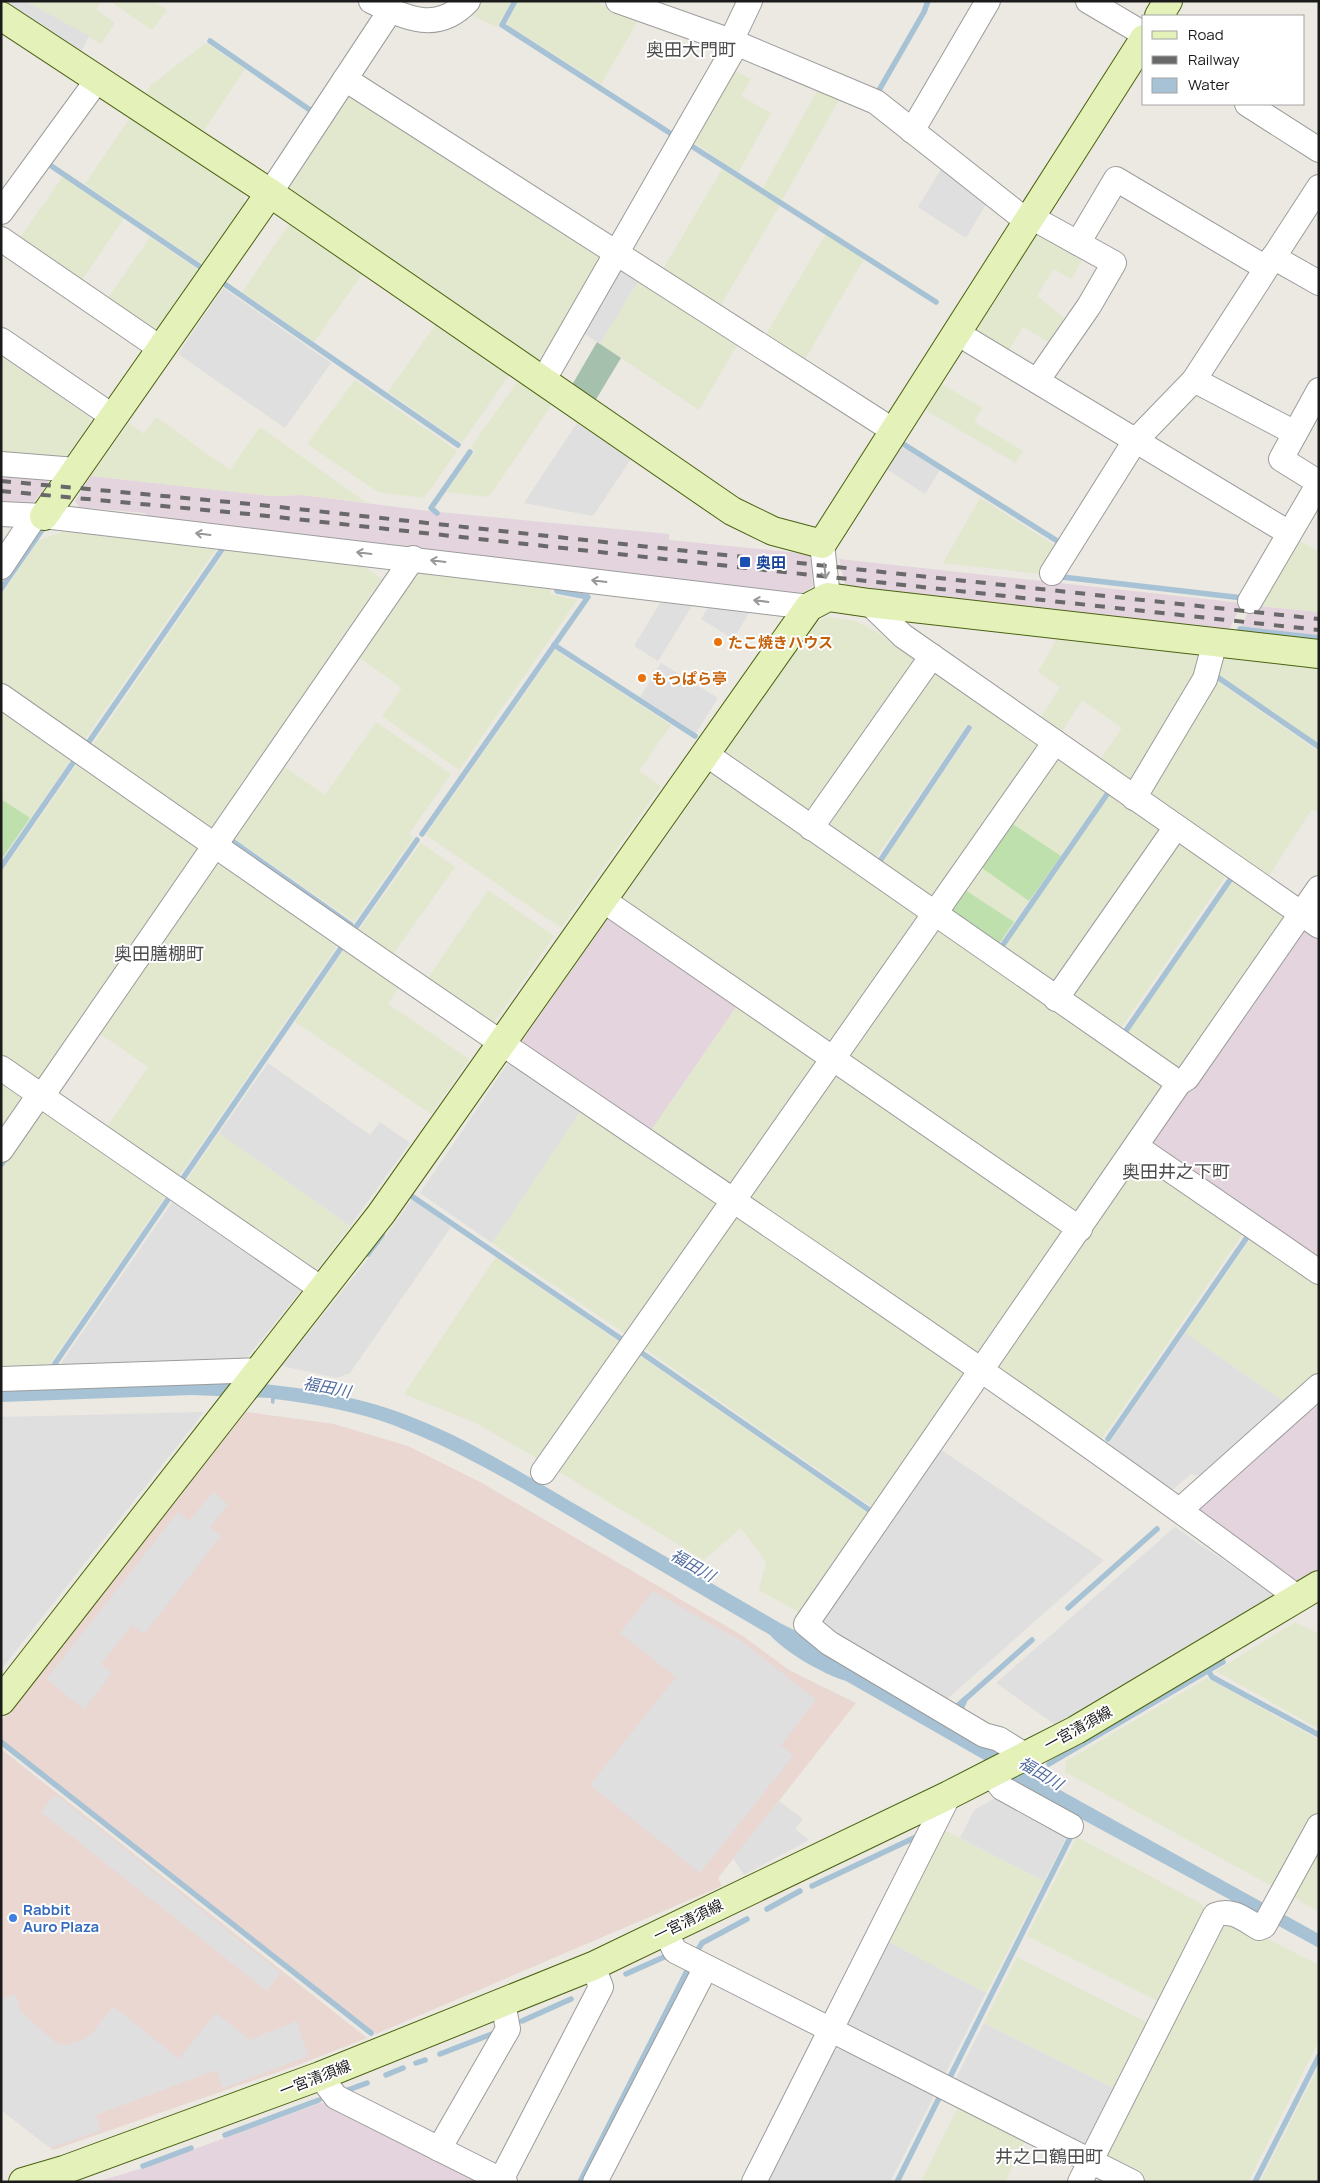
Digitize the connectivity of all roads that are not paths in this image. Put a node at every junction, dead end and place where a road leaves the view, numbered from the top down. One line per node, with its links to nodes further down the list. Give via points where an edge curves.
1 (468, 1): 7 (street, via 446,19 431,22)
2 (618, 1): 11 (street)
3 (750, 1): 11 (street)
4 (988, 1): 16 (street)
5 (1088, 1): 10 (street)
6 (1168, 1): 8 (street)
7 (380, 6): 14 (street)
8 (1159, 15)
9 (1, 16): 13 (street)
10 (1142, 33)
11 (734, 42): 16 (street, via 876,102); 24 (street)
12 (1142, 42): 21 (street)
13 (98, 79): 19 (street); 20 (street)
14 (345, 79): 19 (street); 24 (street)
15 (1249, 105): 17 (street)
16 (912, 131): 21 (street)
17 (1319, 150)
18 (1319, 187): 25 (street)
19 (270, 193): 29 (street); 31 (street)
20 (1, 212)
21 (1029, 219): 23 (street); 27 (street)
22 (1, 239): 29 (street)
23 (1078, 243): 25 (street, via 1116,179); 32 (street, via 1114,262 1089,306)
24 (618, 253): 31 (street); 35 (street)
25 (1270, 263): 26 (street); 30 (street)
26 (1319, 283)
27 (957, 333): 32 (street); 35 (street)
28 (1, 340): 34 (street)
29 (160, 348): 34 (street)
30 (1194, 380): 36 (street); 37 (street)
31 (543, 381): 44 (street, via 732,511 773,531)
32 (1037, 381): 37 (street)
33 (1319, 390): 36 (street)
34 (112, 416): 39 (street)
35 (894, 431): 44 (street)
36 (1295, 433): 40 (street, via 1281,459)
37 (1135, 441): 43 (street); 47 (street)
38 (1, 464): 39 (street)
39 (76, 470): 42 (street)
40 (1319, 483): 43 (street)
41 (1, 514): 42 (street)
42 (39, 516): 45 (street, one-way to 42); 46 (street)
43 (1289, 534): 48 (street)
44 (822, 544): 49 (street, one-way to 49)
45 (413, 558): 49 (street, one-way to 45); 60 (street)
46 (1, 567)
47 (1052, 573)
48 (1250, 601)
49 (819, 602): 50 (street); 56 (street)
50 (869, 604): 51 (street); 53 (street, via 903,636)
51 (1214, 642): 52 (street); 57 (street, via 1205,679)
52 (1319, 654)
53 (932, 656): 55 (street); 59 (street)
54 (1, 696): 60 (street)
55 (1055, 742): 57 (street); 63 (street)
56 (706, 754): 59 (street); 62 (street)
57 (1134, 798): 58 (street)
58 (1176, 827): 64 (street); 65 (street)
59 (811, 828): 63 (street)
60 (215, 845): 66 (street); 70 (street)
61 (1319, 888): 64 (street)
62 (603, 900): 66 (street); 67 (street)
63 (932, 913): 65 (street); 67 (street)
64 (1310, 921): 69 (street)
65 (1056, 999): 69 (street)
66 (502, 1043): 73 (street); 76 (street)
67 (832, 1058): 73 (street); 74 (street)
68 (1, 1068): 70 (street)
69 (1179, 1084): 71 (street)
70 (40, 1095): 72 (street); 76 (street)
71 (1137, 1146): 74 (street); 75 (street)
72 (1, 1150)
73 (733, 1200): 77 (street); 81 (street)
74 (1080, 1228): 77 (street)
75 (1319, 1272)
76 (323, 1290): 78 (street)
77 (980, 1371): 82 (street); 85 (street, via 806,1624 829,1643 984,1735 999,1739)
78 (259, 1372): 79 (street); 84 (street)
79 (1, 1379)
80 (1319, 1386): 82 (street)
81 (542, 1472)
82 (1180, 1510): 83 (street)
83 (1308, 1591): 85 (street, 一宮清須線, via 1098,1717)
84 (1, 1701)
85 (1007, 1766): 86 (street, 一宮清須線); 87 (street, via 1002,1788)
86 (949, 1795): 89 (street, 一宮清須線); 93 (street)
87 (1071, 1826)
88 (1319, 1826): 96 (street, via 1265,1924 1259,1928 1232,1913 1215,1915)
89 (665, 1931): 90 (street, 一宮清須線); 91 (street, via 675,1951)
90 (593, 1966): 92 (street, 一宮清須線); 97 (street, via 601,1987)
91 (706, 1967): 93 (street); 99 (street)
92 (503, 2003): 94 (street, 一宮清須線); 95 (street, via 508,2029)
93 (830, 2030): 96 (street); 100 (street)
94 (320, 2076): 95 (street, via 336,2097); 98 (street, 一宮清須線)
95 (439, 2149): 97 (street)
96 (1090, 2161): 101 (street); 102 (street)
97 (503, 2181)
98 (23, 2182)
99 (595, 2182)
100 (754, 2182)
101 (1080, 2182)
102 (1132, 2182)

